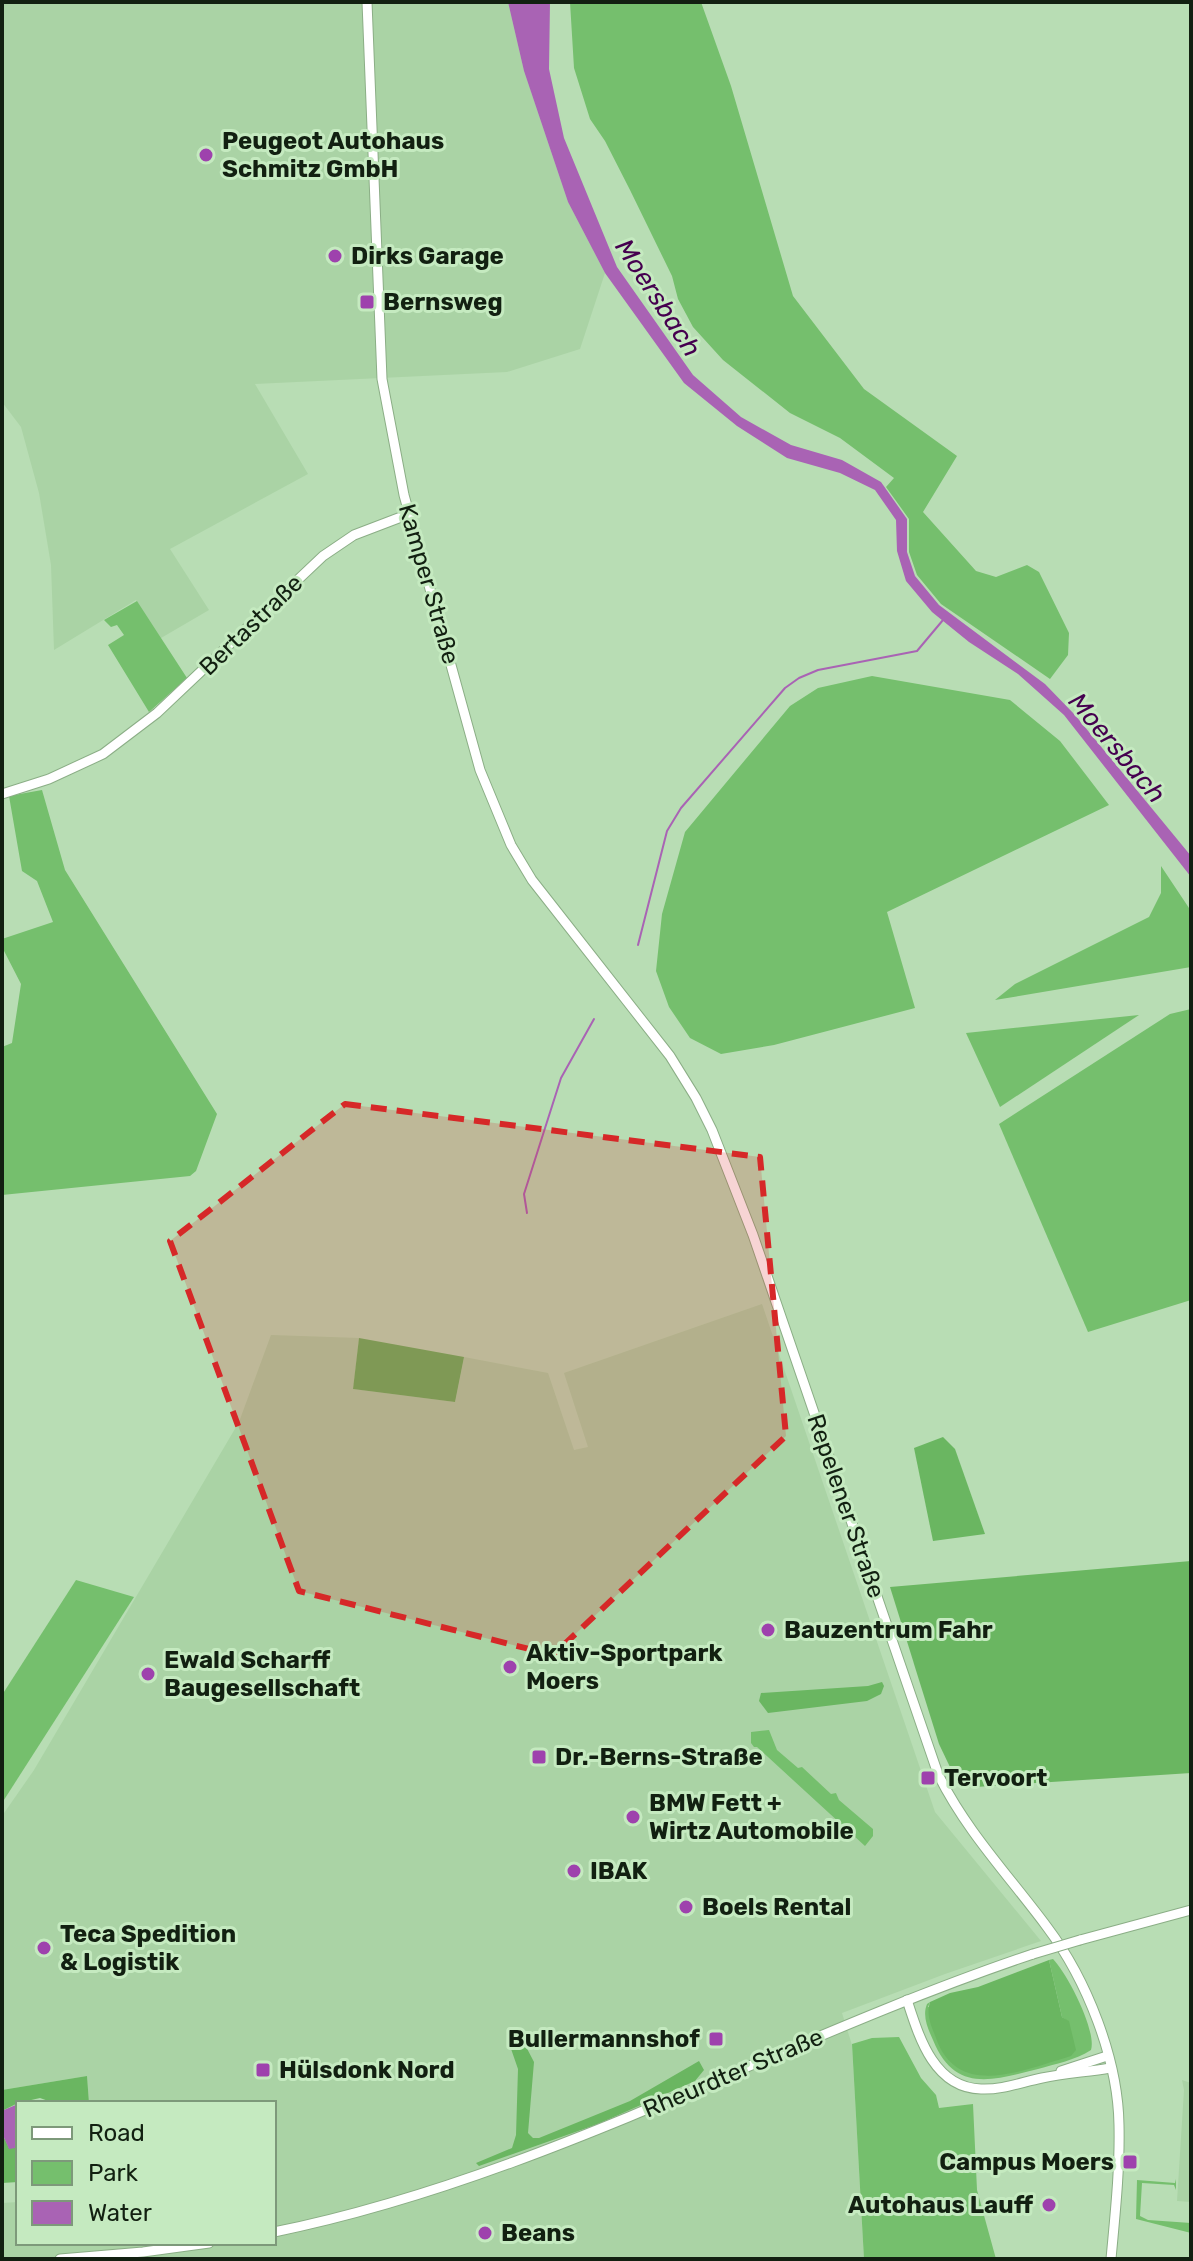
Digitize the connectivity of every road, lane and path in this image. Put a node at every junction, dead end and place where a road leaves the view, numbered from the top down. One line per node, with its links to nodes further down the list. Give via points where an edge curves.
1 (367, 2): 2 (main road, Kamper Straße, via 382,379)
2 (409, 514): 3 (main road, Bertastraße, via 354,535 323,556 157,713 103,754); 4 (main road, Kamper Straße, via 480,770 511,845 560,917 652,1031)
3 (2, 794)
4 (696, 1098): 7 (main road, Repelener Straße, via 753,1235 938,1774 971,1829 1072,1964)
5 (1191, 1910): 6 (main road, Rheurdter Straße, bridge, via 1033,1954)
6 (907, 2000): 9 (main road, via 920,2038 952,2081 983,2089); 10 (main road, Rheurdter Straße, via 507,2166 340,2218)
7 (1107, 2056): 8 (main road, Repelener Straße); 9 (main road)
8 (1110, 2068): 9 (main road); 13 (main road, Repelener Straße, via 1119,2122)
9 (1047, 2077)
10 (276, 2232)
11 (194, 2245): 12 (main road)
12 (60, 2259)
13 (1111, 2259)

